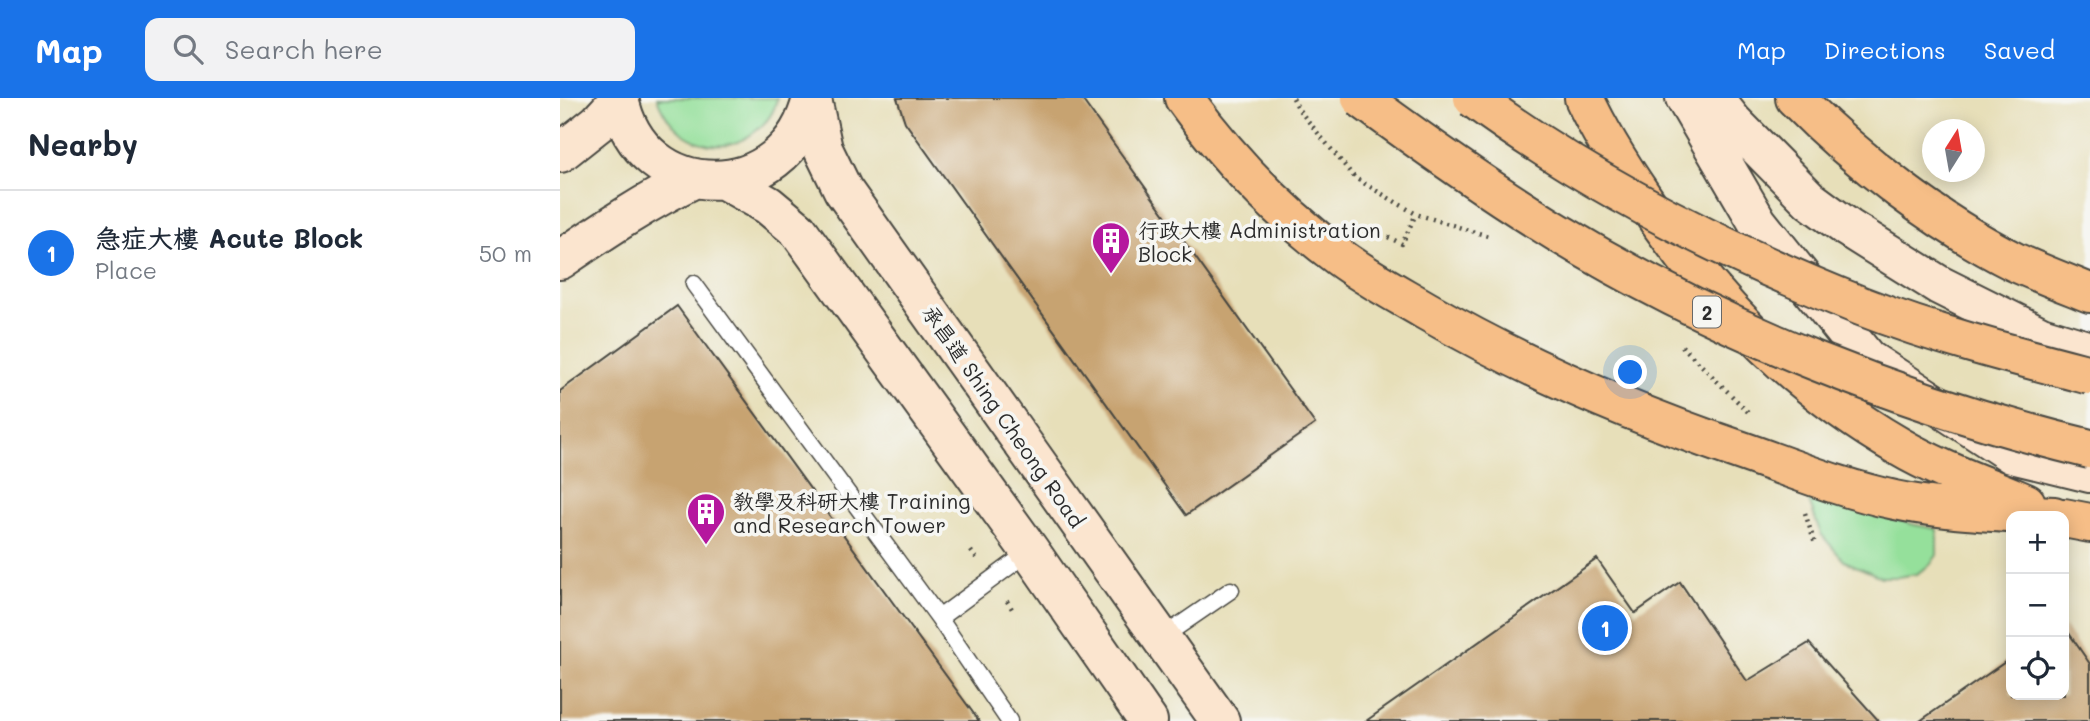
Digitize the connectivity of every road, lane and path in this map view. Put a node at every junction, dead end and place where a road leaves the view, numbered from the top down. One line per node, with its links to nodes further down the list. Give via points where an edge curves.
1 (812, 98): 11 (main road, 承昌道 Shing Cheong Road, via 795,141 775,161 749,175); 28 (main road, 承昌道 Shing Cheong Road, via 823,149 843,190)
2 (1184, 98): 22 (highway, via 1246,173 1339,257 1461,331 1626,408 1861,492 1915,504)
3 (1360, 98): 19 (highway, 2, bridge, via 1558,232 1728,322 1868,380)
4 (1473, 98): 18 (highway, bridge, via 1616,190 1779,270 1875,310)
5 (1584, 98): 21 (highway, via 1614,156 1689,263 1781,362 1900,447)
6 (1685, 98): 20 (main road, via 1758,223 1867,359 2012,454)
7 (1714, 98): 17 (main road, via 1810,200 1848,228 1938,285 2041,337)
8 (1795, 98): 16 (highway, via 1853,153 1917,202 2015,261)
9 (619, 99): 10 (main road, via 598,123); 11 (main road, via 632,132 655,159 674,171)
10 (560, 153)
11 (710, 179): 14 (main road, 承昌道 Shing Cheong Road, via 656,197); 25 (main road, via 768,205 799,230)
12 (1416, 214): 13 (path, via 1402,244)
13 (1388, 237)
14 (560, 260)
15 (694, 284): 27 (lane)
16 (2090, 293)
17 (2090, 351)
18 (2090, 375)
19 (2090, 449)
20 (2090, 473)
21 (2043, 511)
22 (2006, 512)
23 (2069, 519): 24 (highway)
24 (2090, 523)
25 (1030, 551): 27 (lane); 30 (main road)
26 (1231, 590): 28 (lane)
27 (939, 618): 29 (lane)
28 (1161, 638): 31 (main road, 承昌道 Shing Cheong Road)
29 (1009, 721)
30 (1148, 721)
31 (1220, 721)

